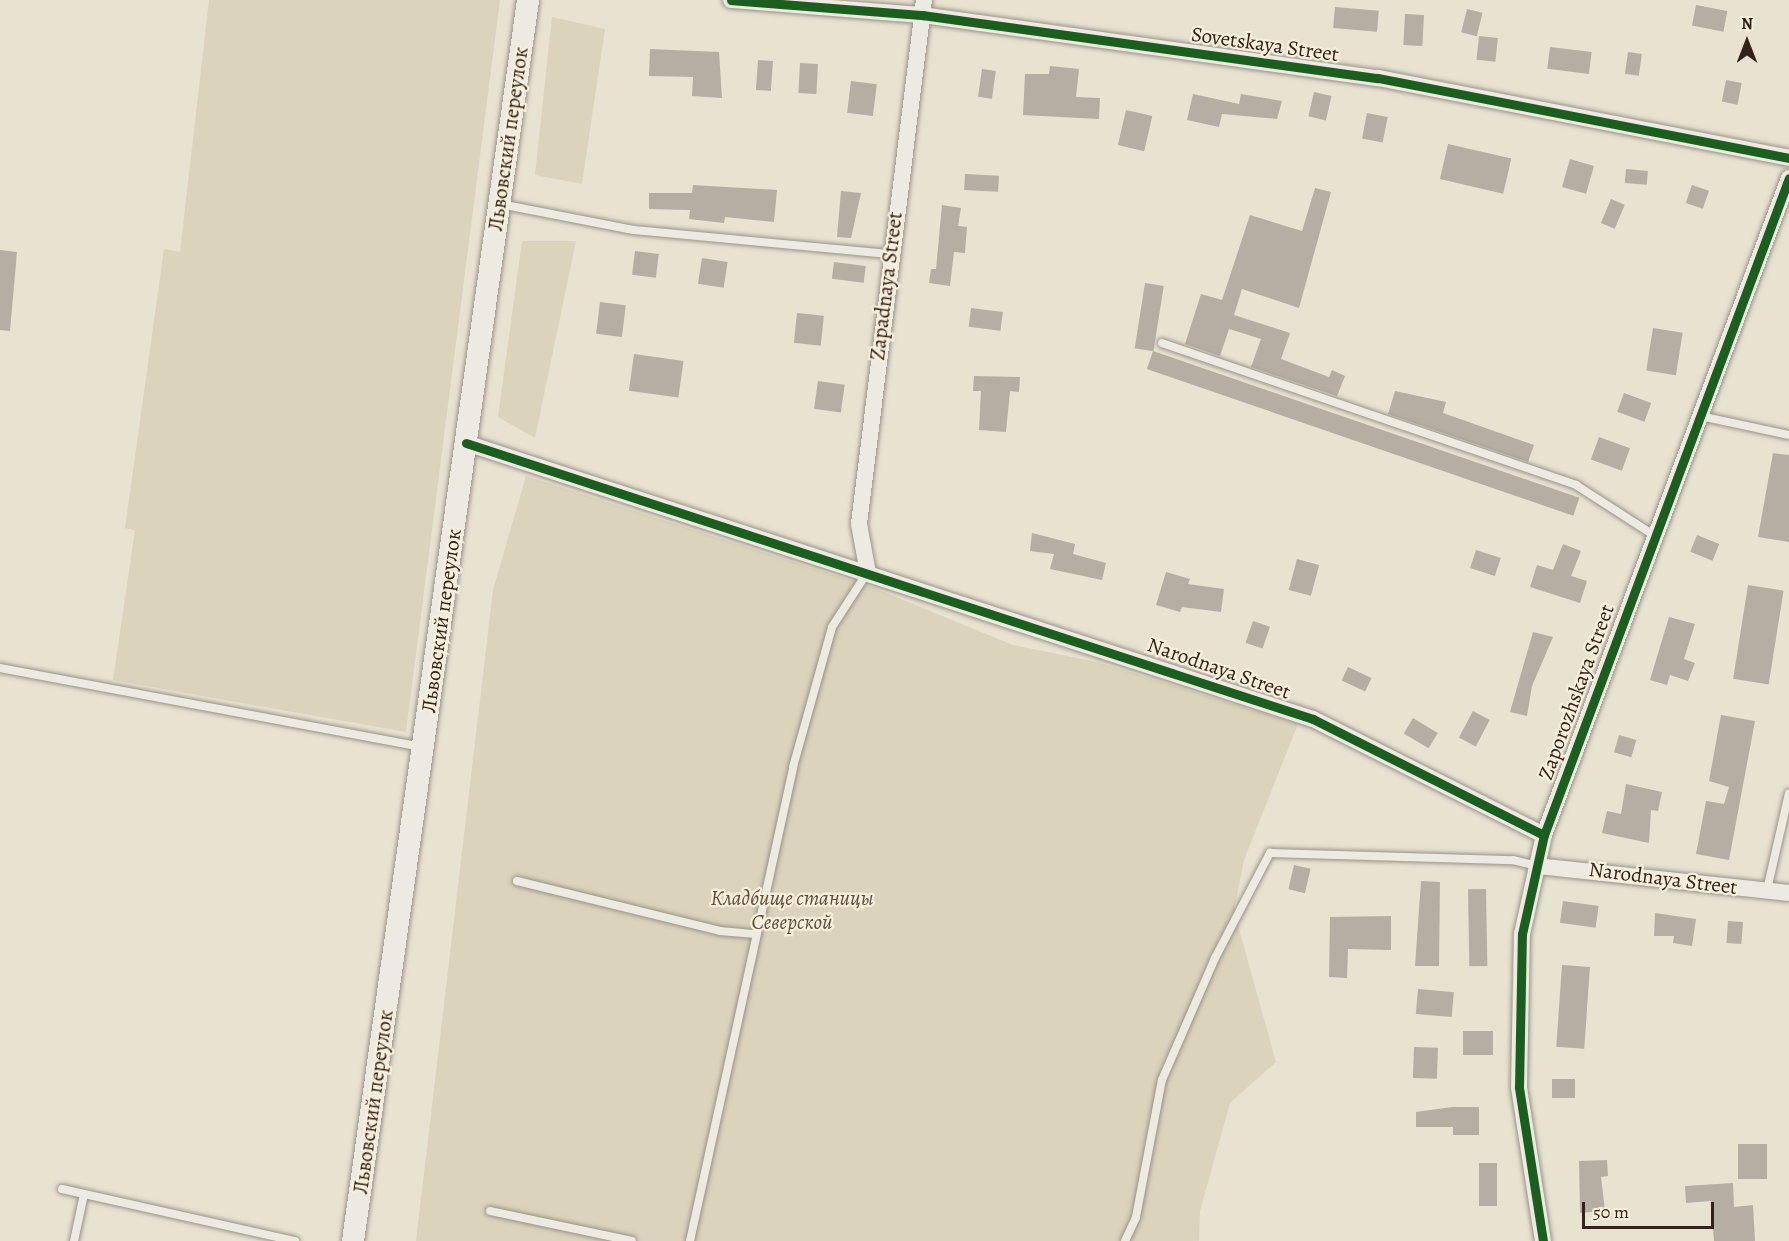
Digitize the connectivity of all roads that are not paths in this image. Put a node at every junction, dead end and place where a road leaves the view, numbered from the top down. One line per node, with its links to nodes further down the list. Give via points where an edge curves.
1 (528, 0): 6 (main road, Львовский переулок)
2 (731, 0): 3 (street, Sovetskaya Street)
3 (923, 8): 4 (street, Sovetskaya Street, via 1378,78); 7 (street, Zapadnaya Street)
4 (1789, 158)
5 (1789, 178): 9 (street, Zaporozhskaya Street)
6 (499, 204): 7 (lane, via 634,230); 11 (main road, Львовский переулок)
7 (889, 254): 13 (street, Zapadnaya Street, via 859,525)
8 (1162, 343): 12 (lane, via 1576,485)
9 (1699, 416): 10 (lane); 12 (street, Zaporozhskaya Street)
10 (1789, 435)
11 (465, 443): 13 (street, Narodnaya Street); 15 (main road, Львовский переулок)
12 (1652, 534): 17 (street, Zaporozhskaya Street)
13 (868, 573): 17 (street, Narodnaya Street, via 1313,719); 22 (lane, via 832,627)
14 (0, 668): 15 (lane)
15 (423, 747): 28 (main road, Львовский переулок)
16 (1789, 793): 20 (lane)
17 (1544, 835): 18 (street, Zaporozhskaya Street)
18 (1537, 866): 20 (street, Narodnaya Street); 31 (lane, via 1513,860 1270,853 1215,958 1162,1080 1136,1216); 32 (street, Zaporozhskaya Street, via 1522,934 1519,1087)
19 (517, 881): 22 (lane, via 720,931)
20 (1767, 890): 21 (street, Narodnaya Street)
21 (1789, 893)
22 (753, 934): 30 (lane)
23 (62, 1189): 24 (lane)
24 (84, 1194): 26 (lane); 27 (lane)
25 (489, 1211): 29 (lane)
26 (74, 1241)
27 (295, 1241)
28 (353, 1241)
29 (632, 1241)
30 (690, 1241)
31 (1125, 1241)
32 (1543, 1241)

